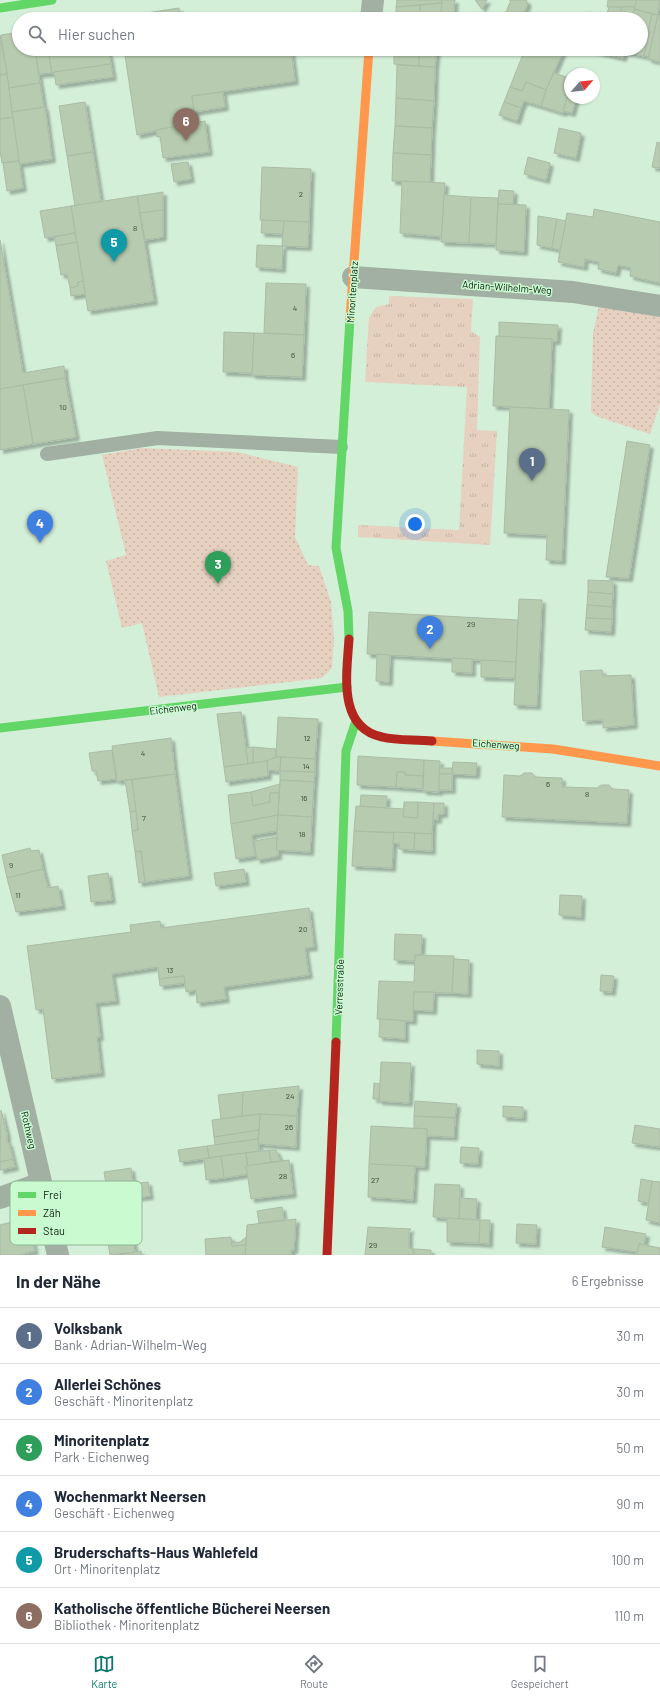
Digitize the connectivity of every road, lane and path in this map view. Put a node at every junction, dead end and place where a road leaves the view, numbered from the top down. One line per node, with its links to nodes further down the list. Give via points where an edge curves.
1 (52, 0): 3 (street)
2 (373, 0): 4 (street)
3 (0, 8)
4 (372, 12)
5 (369, 56): 6 (street, Minoritenplatz)
6 (353, 277): 7 (street, Adrian-Wilhelm-Weg, via 573,292); 8 (street, Minoritenplatz)
7 (660, 306)
8 (341, 447): 9 (lane, via 158,438); 10 (street, Minoritenplatz, via 336,548 349,620)
9 (47, 454)
10 (347, 687): 11 (street, Minoritenplatz); 13 (street, Eichenweg)
11 (348, 702): 12 (street, Eichenweg)
12 (356, 721): 14 (street, Eichenweg, via 367,732 382,737 553,749); 21 (street, Verresstraße, via 346,751 339,998)
13 (0, 728)
14 (660, 766)
15 (0, 1006): 16 (street, Rothweg)
16 (41, 1181)
17 (10, 1194): 18 (street)
18 (0, 1198)
19 (56, 1245): 20 (street, Rothweg)
20 (58, 1255)
21 (327, 1255)

